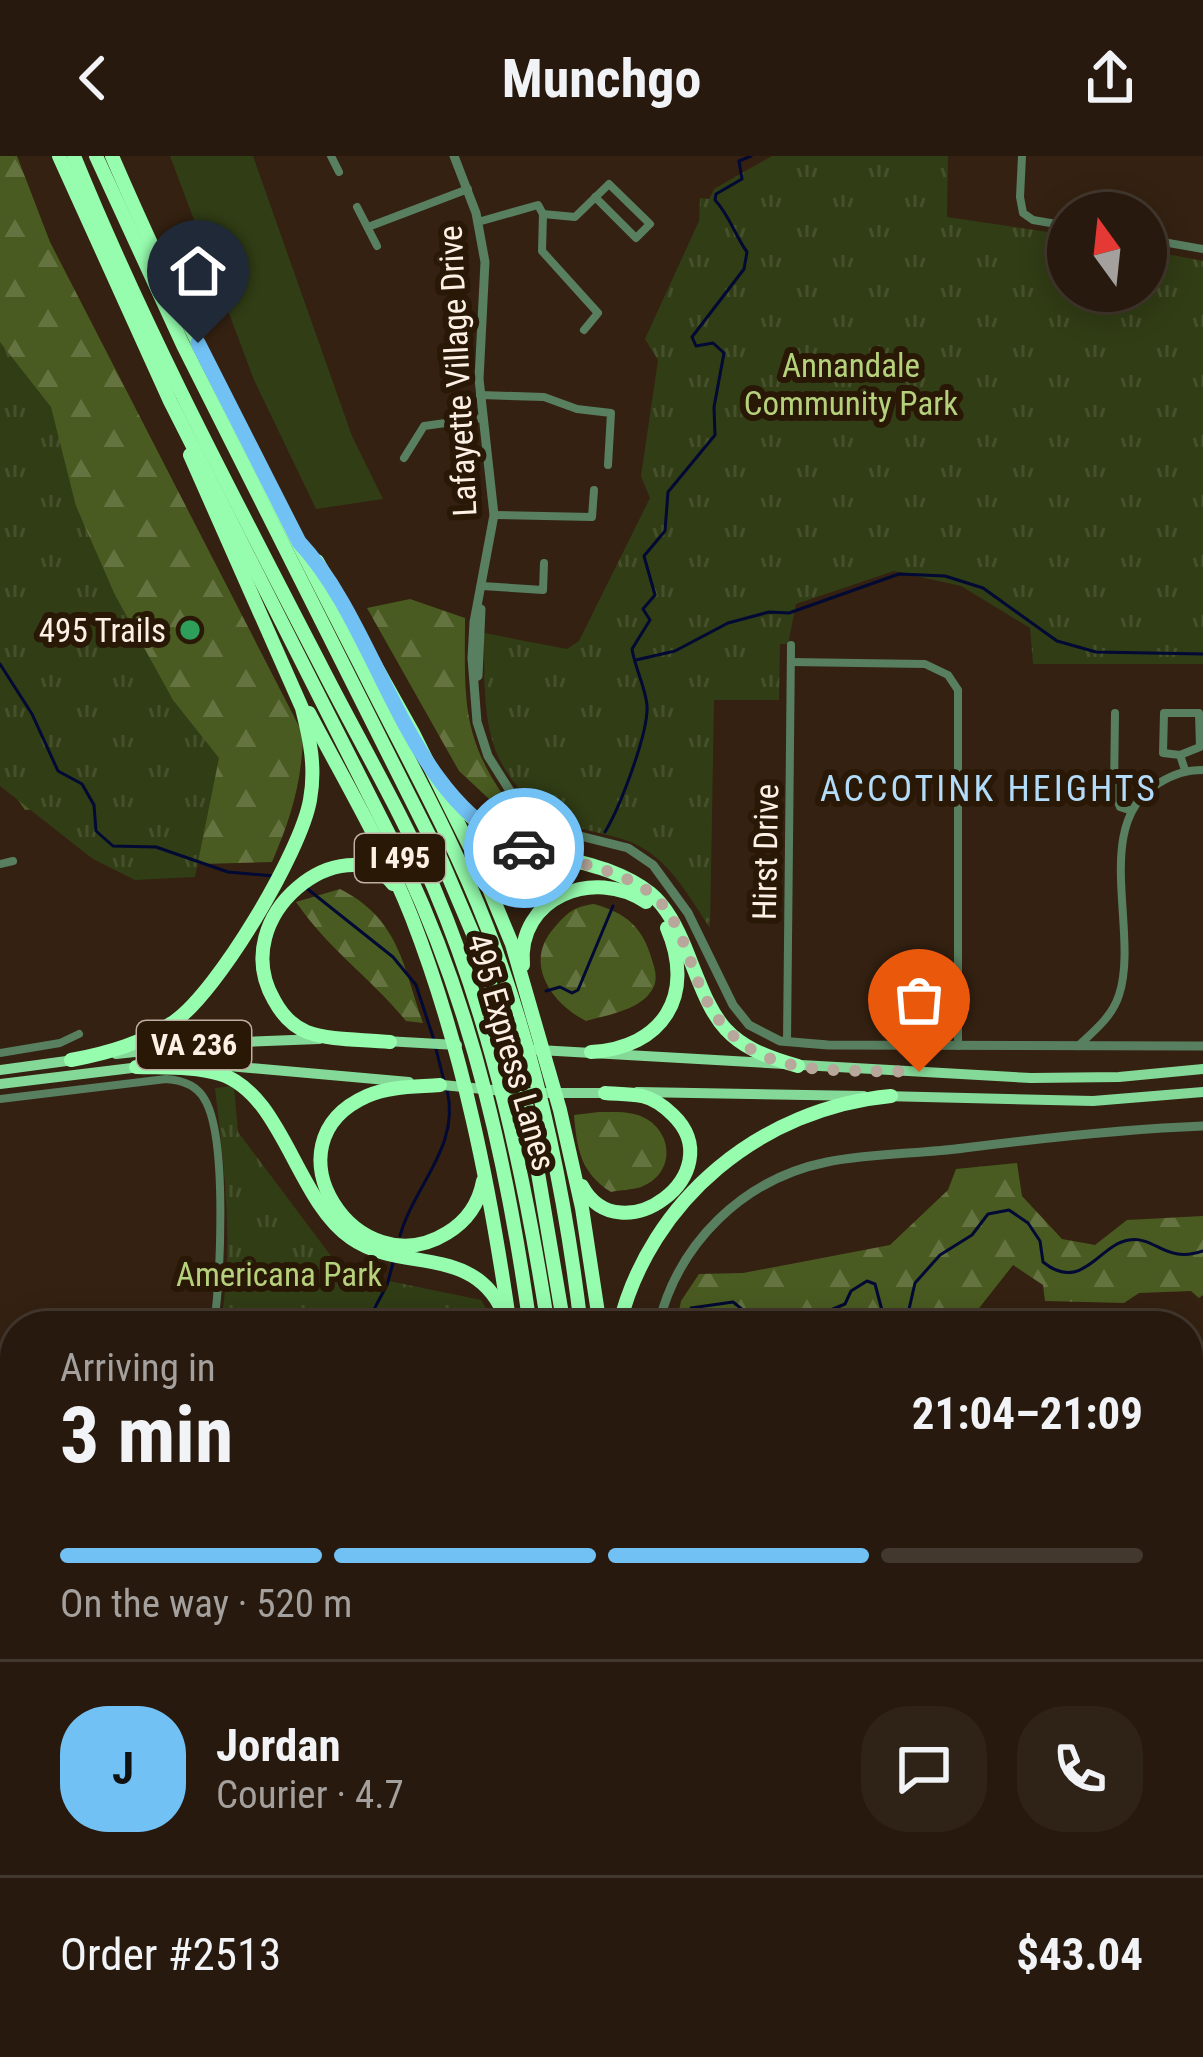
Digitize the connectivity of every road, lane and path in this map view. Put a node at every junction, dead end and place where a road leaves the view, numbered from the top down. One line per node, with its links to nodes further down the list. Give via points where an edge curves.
1 (58, 156): 22 (highway, I 495)
2 (74, 156): 72 (highway, 495 Express Lanes / I 495, via 172,374 435,890 485,1032)
3 (96, 156): 73 (highway, 495 Express Lanes / I 495, via 481,953 526,1108)
4 (112, 156): 27 (highway, I 495)
5 (332, 156): 8 (street)
6 (454, 156): 9 (street, Lafayette Village Drive)
7 (1022, 156): 14 (street, via 1021,209)
8 (339, 172)
9 (468, 190): 13 (street, Lafayette Village Drive); 15 (street)
10 (595, 197): 10 (street, via 609,184 650,224 636,238); 12 (street, via 575,217)
11 (357, 207): 15 (street)
12 (543, 214): 13 (street, via 538,206); 19 (street, via 542,251 598,313)
13 (478, 222): 20 (street, Lafayette Village Drive, via 486,285)
14 (1047, 222)
15 (368, 227): 17 (street)
16 (1167, 243): 18 (street)
17 (377, 246)
18 (1203, 249)
19 (584, 329)
20 (480, 395): 21 (street, Lafayette Village Drive); 24 (street, via 544,397 611,413)
21 (482, 418): 23 (street, via 424,427); 26 (street, Lafayette Village Drive)
22 (180, 422): 31 (highway, via 195,474); 71 (highway, I 495, via 438,941 494,1124)
23 (404, 458)
24 (608, 465)
25 (594, 490): 26 (street, via 592,517)
26 (494, 515): 29 (street, Lafayette Village Drive)
27 (299, 542): 34 (highway, via 319,563); 74 (highway, I 495, via 501,965 546,1131)
28 (544, 562): 29 (street, via 543,590)
29 (482, 586): 46 (street, Lafayette Village Drive, via 475,696 482,740 512,794 555,827 628,848 653,865 688,913 740,1015)
30 (791, 645): 32 (street, Hirst Drive)
31 (279, 656): 41 (highway, via 302,708 313,765 308,809); 42 (highway)
32 (791, 662): 46 (street, Hirst Drive); 47 (street, via 925,664 958,690)
33 (1115, 712): 38 (street, via 1114,791)
34 (421, 750): 43 (highway, via 490,891); 53 (highway, via 465,813 501,838 652,895 726,1032 749,1050)
35 (1180, 755): 35 (street, via 1162,753 1165,713 1199,713 1200,746); 36 (street)
36 (1186, 770): 37 (street); 38 (street, via 1156,784)
37 (1203, 770)
38 (1130, 810): 49 (street, via 1122,983 1108,1016)
39 (13, 861): 40 (street)
40 (0, 864)
41 (262, 918): 42 (highway, via 292,890 362,866 383,872); 45 (highway, via 264,977 294,1024); 52 (highway, via 178,1019 137,1043)
42 (412, 920): 65 (highway)
43 (530, 1000): 51 (highway, via 525,935 554,898 599,886 647,902 675,952 669,1006 640,1042); 66 (highway)
44 (79, 1034): 50 (street)
45 (390, 1042): 51 (main road, VA 236); 52 (main road, VA 236, via 218,1042)
46 (787, 1042): 47 (street)
47 (958, 1046): 49 (street)
48 (1203, 1046): 49 (street)
49 (1078, 1047)
50 (0, 1052)
51 (591, 1052): 53 (main road, VA 236)
52 (71, 1060): 56 (main road, VA 236)
53 (798, 1066): 55 (main road, VA 236, via 1077,1079)
54 (136, 1067): 57 (main road, VA 236); 58 (main road, VA 236, via 206,1063); 67 (highway, via 206,1071 237,1083 264,1112 325,1213)
55 (1203, 1069)
56 (0, 1070)
57 (0, 1084)
58 (402, 1084): 59 (highway); 67 (highway, via 345,1108 322,1148 332,1204)
59 (440, 1085): 61 (main road)
60 (1203, 1092): 62 (main road, via 1093,1101)
61 (605, 1094): 62 (main road); 66 (highway, via 643,1096 680,1122 691,1150 684,1179 662,1203 612,1212 590,1200)
62 (890, 1096): 76 (highway, via 804,1114 742,1148 663,1227)
63 (0, 1099): 68 (street, via 166,1079 199,1092 212,1122 220,1208)
64 (1203, 1124): 77 (street, via 794,1171 737,1202 703,1234)
65 (481, 1152): 67 (highway, via 477,1202 453,1230 431,1240); 70 (highway)
66 (570, 1154): 75 (highway)
67 (363, 1239): 69 (highway, via 470,1272)
68 (215, 1311)
69 (503, 1311)
70 (507, 1311)
71 (527, 1311)
72 (545, 1311)
73 (561, 1311)
74 (578, 1311)
75 (598, 1311)
76 (624, 1311)
77 (663, 1311)

